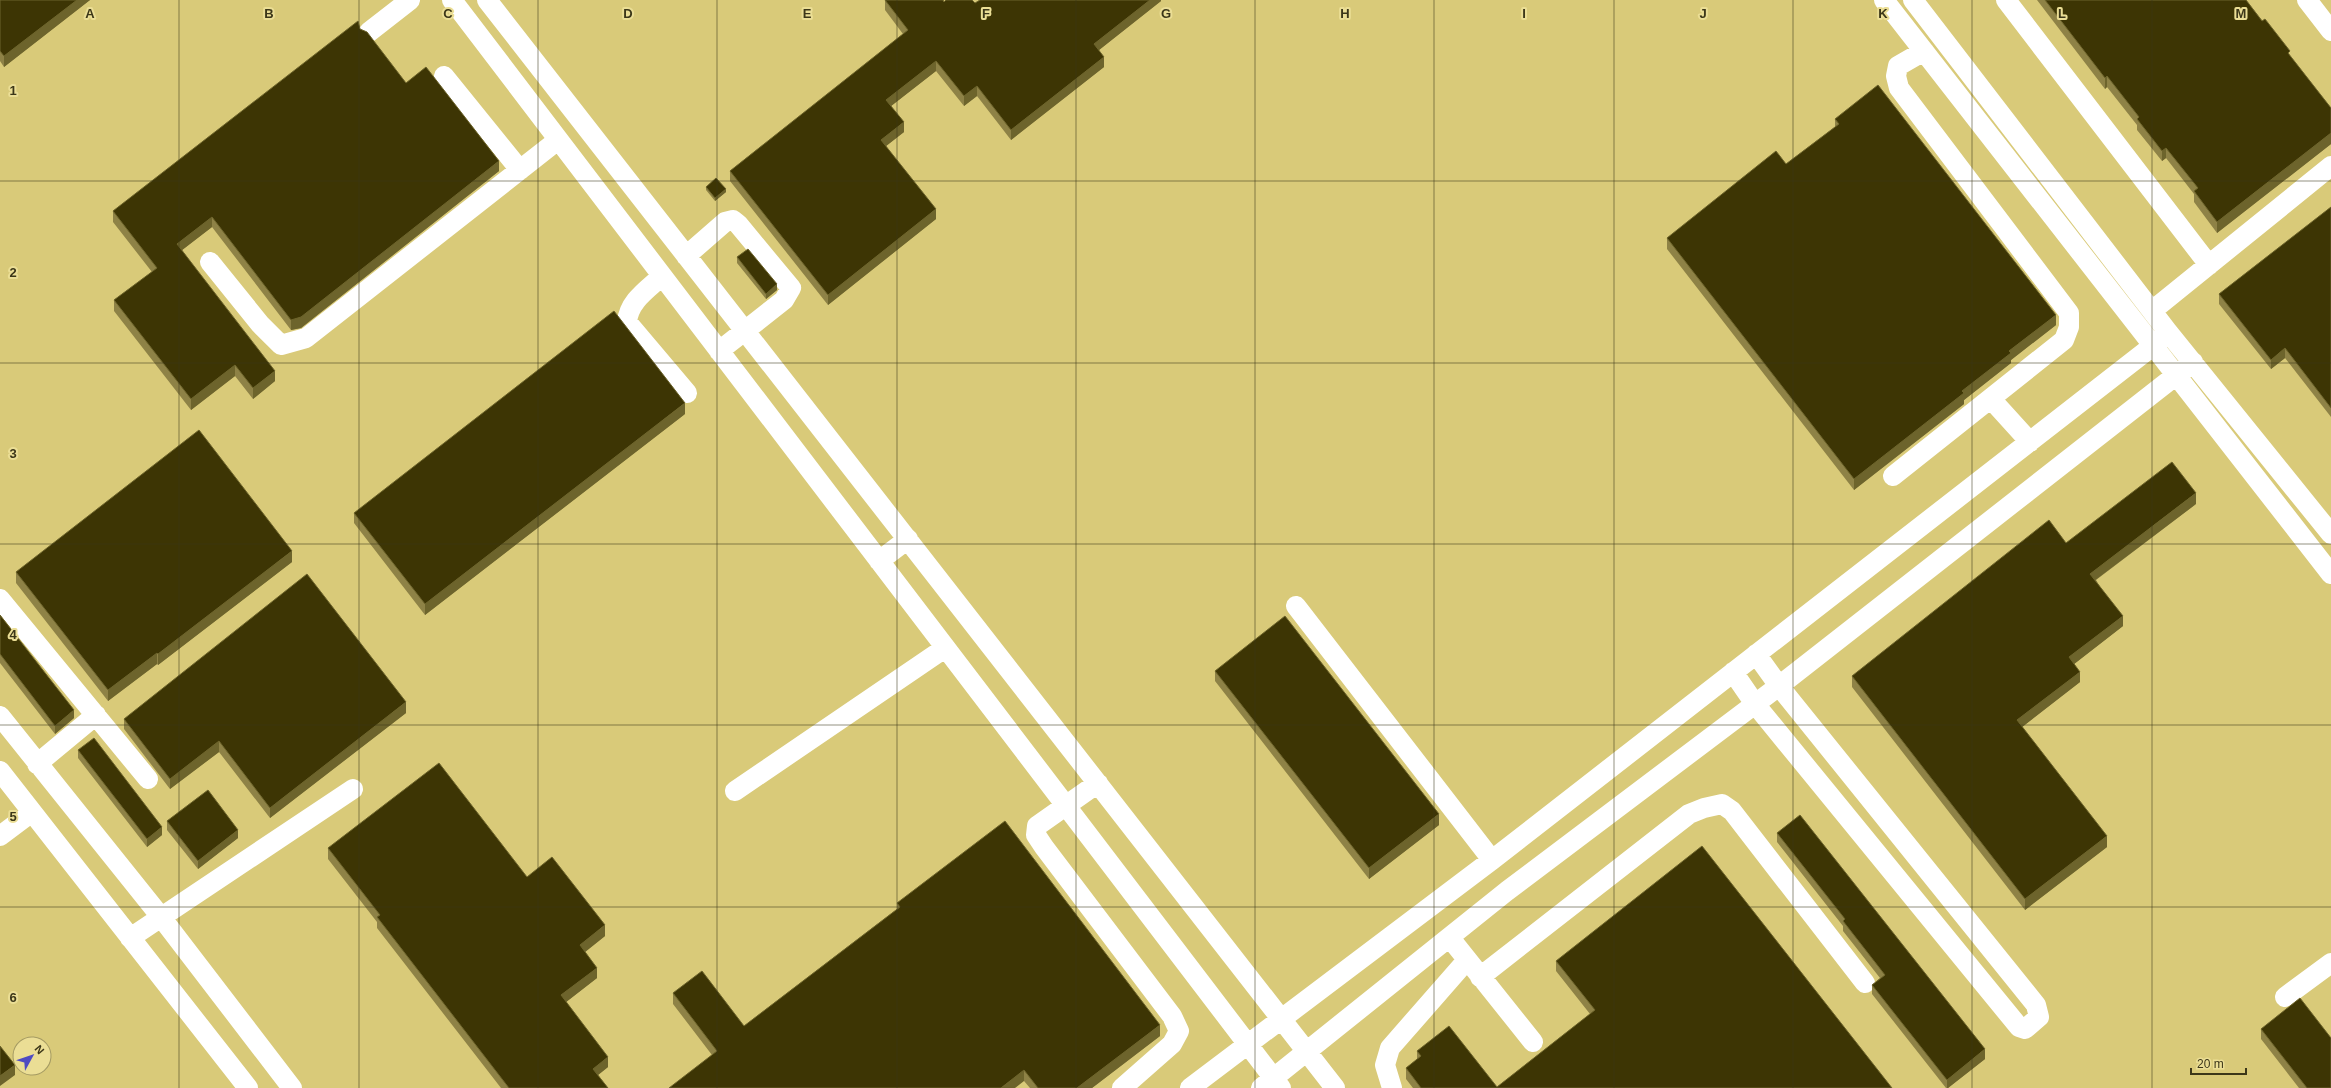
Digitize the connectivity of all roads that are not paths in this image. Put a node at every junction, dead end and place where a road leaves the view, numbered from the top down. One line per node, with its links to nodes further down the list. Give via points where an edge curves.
1 (410, 0): 9 (street)
2 (452, 0): 12 (street)
3 (487, 0): 15 (street)
4 (1884, 0): 10 (street)
5 (1913, 0): 19 (street)
6 (2006, 0): 17 (street)
7 (2307, 0): 8 (street)
8 (2331, 31)
9 (369, 32)
10 (1924, 51): 22 (street); 27 (street, via 1898,66 1896,76 1899,88 2069,313 2069,327 2064,340)
11 (444, 76): 14 (street)
12 (558, 140): 14 (street); 18 (street)
13 (2331, 166): 17 (street)
14 (520, 170): 16 (street, via 306,338 281,345 260,324)
15 (686, 256): 20 (street); 20 (street, via 726,222 732,220 791,288 784,300)
16 (210, 262)
17 (2209, 265): 19 (street)
18 (662, 276): 23 (street); 26 (street, via 633,302 628,310 627,322)
19 (2154, 310): 21 (street)
20 (746, 332): 23 (street); 31 (street)
21 (2168, 332): 22 (street); 24 (street)
22 (2154, 345): 25 (street); 28 (street)
23 (719, 351): 32 (street)
24 (2193, 362): 25 (street); 30 (street)
25 (2175, 374): 33 (street); 39 (street)
26 (687, 393)
27 (1990, 399): 28 (street); 29 (street)
28 (2030, 442): 37 (street)
29 (1893, 476)
30 (2331, 534)
31 (908, 539): 32 (street); 46 (street)
32 (879, 561): 36 (street)
33 (2331, 574)
34 (0, 599): 41 (street)
35 (1296, 606): 52 (street)
36 (945, 648): 48 (street); 49 (street)
37 (1756, 654): 38 (street); 39 (street)
38 (1733, 672): 40 (street); 52 (street)
39 (1779, 686): 40 (street); 40 (street, via 2036,1005 2039,1017 2034,1023 2025,1029 2019,1027)
40 (1755, 704): 55 (street, via 1507,891)
41 (96, 715): 43 (street); 45 (street)
42 (2, 724): 43 (street)
43 (37, 764): 53 (street)
44 (0, 771): 50 (street)
45 (148, 779)
46 (1098, 783): 49 (street); 61 (street)
47 (353, 789): 53 (street)
48 (735, 791)
49 (1066, 808): 63 (street); 68 (street, via 1037,826 1036,835 1172,1016 1178,1030 1172,1044)
50 (32, 812): 51 (street); 54 (street)
51 (0, 836)
52 (1492, 860): 61 (street)
53 (161, 917): 54 (street); 67 (street)
54 (130, 938): 66 (street)
55 (1450, 938): 56 (street); 64 (street)
56 (1467, 960): 58 (street); 71 (street, via 1390,1048 1385,1065)
57 (2331, 963): 60 (street)
58 (1480, 977): 59 (street, via 1689,814 1722,804 1732,811); 62 (street)
59 (1865, 983)
60 (2285, 997)
61 (1283, 1020): 63 (street); 64 (street)
62 (1533, 1042)
63 (1250, 1045): 65 (street); 69 (street)
64 (1306, 1050): 65 (street); 70 (street)
65 (1272, 1085)
66 (248, 1088)
67 (292, 1088)
68 (1122, 1088)
69 (1190, 1088)
70 (1335, 1088)
71 (1392, 1088)

